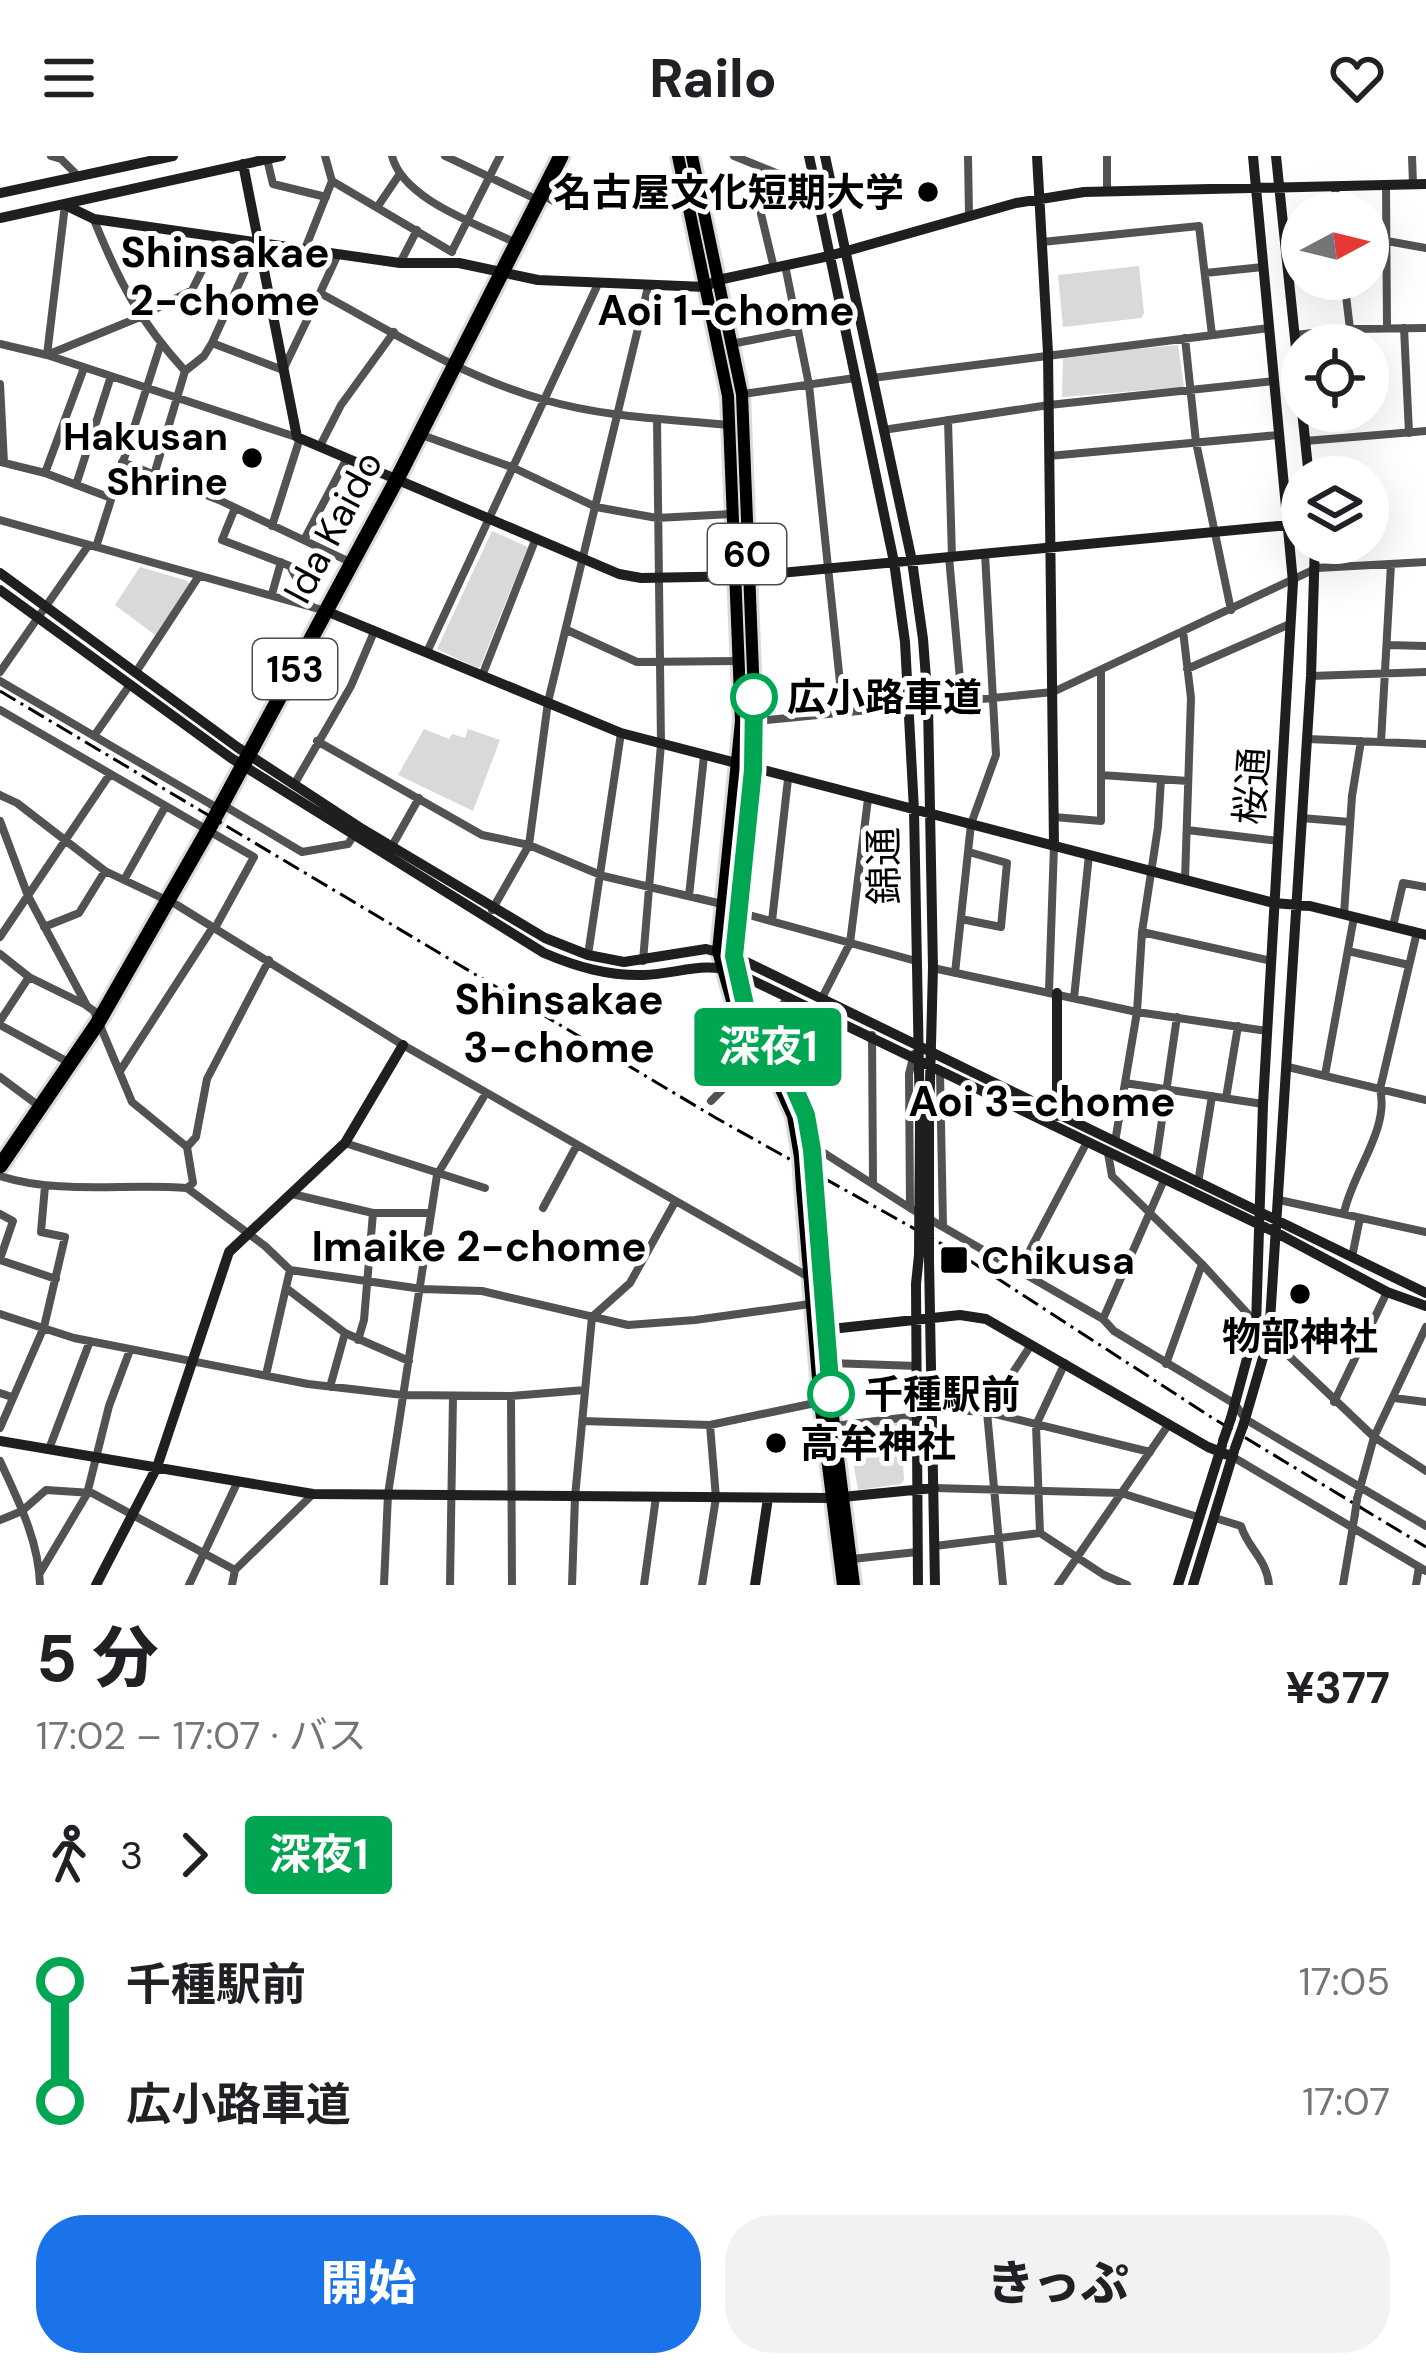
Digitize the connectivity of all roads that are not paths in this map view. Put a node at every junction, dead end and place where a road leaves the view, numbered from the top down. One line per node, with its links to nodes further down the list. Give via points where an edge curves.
1 (51, 156): 26 (street)
2 (67, 156): 26 (street)
3 (173, 156): 23 (street)
4 (281, 156): 21 (street)
5 (325, 156): 29 (street)
6 (392, 156): 25 (street)
7 (446, 156): 27 (street)
8 (500, 156): 27 (street)
9 (561, 156): 40 (highway, Ida Kaido / 153)
10 (678, 156): 67 (main road, 60)
11 (692, 156): 67 (main road, 60)
12 (734, 156): 24 (street)
13 (809, 156): 28 (street, 錦通)
14 (825, 156): 57 (street, 錦通)
15 (968, 156): 45 (street)
16 (1037, 156): 41 (street)
17 (1107, 156): 33 (street)
18 (1253, 156): 35 (street, 桜通)
19 (1276, 156): 34 (street)
20 (1412, 156): 30 (street)
21 (267, 159): 22 (street); 39 (street, via 273,184)
22 (242, 160): 43 (street); 53 (street)
23 (100, 165): 26 (street)
24 (769, 170): 28 (street); 62 (street, via 761,214)
25 (399, 175): 44 (street); 48 (street)
26 (78, 176): 38 (street)
27 (489, 178): 40 (street); 48 (street)
28 (814, 180): 59 (street, 錦通)
29 (332, 181): 39 (street); 44 (street)
30 (1419, 184): 31 (street)
31 (1386, 186): 32 (street); 37 (street)
32 (1335, 188): 34 (street); 36 (street)
33 (1107, 189): 35 (street); 41 (street)
34 (1281, 190): 35 (street); 71 (street)
35 (1257, 191): 63 (street, 桜通)
36 (1335, 192)
37 (1386, 192)
38 (0, 194)
39 (326, 197): 56 (street)
40 (541, 197): 42 (street); 54 (highway, Ida Kaido / 153)
41 (1040, 199): 45 (street); 52 (street)
42 (590, 204)
43 (65, 205): 46 (street); 47 (street); 85 (street)
44 (378, 206): 49 (street)
45 (969, 215): 57 (street)
46 (0, 218)
47 (94, 219): 50 (street); 70 (street)
48 (469, 220): 54 (street); 60 (street)
49 (417, 230): 60 (street); 61 (street)
50 (219, 237): 53 (street); 70 (street, via 191,290)
51 (1389, 241): 55 (street)
52 (1042, 242): 65 (street, via 1199,226); 84 (street)
53 (258, 243): 56 (street); 80 (street); 88 (street)
54 (518, 244): 64 (highway, Ida Kaido / 153)
55 (1426, 248)
56 (305, 249): 58 (street)
57 (846, 251): 59 (street); 92 (street, 錦通)
58 (338, 254): 61 (street); 69 (street)
59 (830, 256): 62 (street); 91 (street, 錦通)
60 (455, 257): 61 (street); 64 (street)
61 (400, 263)
62 (779, 267): 67 (street); 76 (street)
63 (1264, 267): 65 (street); 72 (street, 桜通)
64 (505, 272): 66 (street); 86 (highway, Ida Kaido / 153)
65 (1205, 273): 78 (street)
66 (598, 284): 68 (street); 100 (street)
67 (711, 284): 68 (street); 82 (main road, 60); 105 (main road, 60)
68 (648, 287): 102 (street)
69 (320, 293): 77 (street); 88 (street)
70 (140, 317): 83 (street); 85 (street)
71 (1294, 324)
72 (1270, 328): 78 (street); 93 (street, 桜通)
73 (1389, 328): 74 (street)
74 (1404, 328): 75 (street); 109 (street)
75 (1426, 328)
76 (798, 331): 82 (street); 95 (street)
77 (394, 332): 86 (street); 115 (street)
78 (1212, 335): 79 (street)
79 (1184, 338): 84 (street); 97 (street)
80 (212, 343): 88 (street); 89 (street)
81 (0, 344): 85 (street)
82 (731, 344): 98 (main road, 60)
83 (160, 346): 89 (street); 96 (street)
84 (1048, 353): 92 (street); 101 (street)
85 (47, 355): 87 (street)
86 (456, 366): 100 (street); 110 (highway, Ida Kaido / 153)
87 (84, 367): 90 (street); 123 (street)
88 (283, 370): 112 (street)
89 (185, 371): 99 (street)
90 (112, 376): 96 (street); 126 (street)
91 (855, 378): 95 (street); 146 (street, 錦通)
92 (872, 378): 106 (street, 錦通)
93 (1276, 380): 97 (street); 111 (street, 桜通)
94 (0, 384): 120 (street)
95 (809, 385): 98 (street); 153 (street)
96 (146, 388): 99 (street); 121 (street)
97 (1191, 389): 101 (street); 114 (street)
98 (742, 394): 156 (main road, 60)
99 (179, 397): 112 (street); 124 (street)
100 (545, 400): 102 (street); 122 (street)
101 (1048, 405): 104 (street); 116 (street)
102 (618, 413): 103 (street); 128 (street)
103 (657, 418): 105 (street); 131 (street)
104 (948, 420): 106 (street); 142 (street)
105 (729, 425): 130 (main road, 60)
106 (883, 430): 144 (street, 錦通)
107 (1426, 431): 109 (street)
108 (1304, 432): 113 (street)
109 (1408, 433): 113 (street)
110 (419, 434): 122 (street); 125 (highway, Ida Kaido / 153)
111 (1281, 435): 114 (street); 117 (street, 桜通)
112 (298, 438): 115 (street); 134 (street)
113 (1305, 441): 118 (street)
114 (1196, 442): 116 (street); 136 (street)
115 (320, 446): 119 (street)
116 (1049, 456): 140 (street)
117 (1283, 456)
118 (1307, 456)
119 (346, 458): 125 (street); 138 (street)
120 (2, 462): 123 (street)
121 (122, 463): 124 (street); 127 (street)
122 (514, 468): 128 (street); 132 (street)
123 (45, 473): 126 (street)
124 (154, 475): 129 (street)
125 (396, 482): 132 (street); 148 (highway, Ida Kaido / 153)
126 (76, 485): 127 (street)
127 (111, 498): 139 (street)
128 (596, 507): 131 (street); 143 (street)
129 (235, 508): 134 (street); 145 (street, via 221,540)
130 (732, 514): 131 (street); 156 (main road, 60)
131 (657, 518): 157 (street)
132 (489, 519): 137 (street); 170 (street)
133 (0, 520): 139 (street)
134 (272, 526): 138 (street)
135 (1281, 526): 136 (street)
136 (1213, 533): 140 (street); 162 (street)
137 (536, 538): 143 (street); 179 (street)
138 (304, 540): 148 (street)
139 (92, 546): 155 (street); 163 (street)
140 (1050, 548): 141 (street); 182 (street)
141 (985, 554): 142 (street); 183 (street)
142 (951, 557): 144 (street); 184 (street)
143 (581, 558): 157 (street); 165 (street)
144 (912, 561): 146 (street); 187 (street, 錦通)
145 (281, 562): 160 (street); 161 (street)
146 (894, 562): 153 (street); 186 (street, 錦通)
147 (1426, 562): 151 (street)
148 (352, 563): 161 (highway, Ida Kaido / 153)
149 (1291, 564): 158 (street, 桜通)
150 (1317, 564): 152 (street, 桜通)
151 (1391, 564): 152 (street); 168 (street)
152 (1317, 568): 158 (street); 180 (street, 桜通)
153 (828, 569): 156 (street); 189 (street)
154 (0, 573): 163 (street)
155 (199, 576): 160 (street); 175 (street)
156 (742, 577): 157 (street); 171 (main road, 60); 190 (main road, 60)
157 (658, 578): 172 (street)
158 (1293, 582): 162 (street); 164 (street, 桜通)
159 (0, 590): 163 (street)
160 (272, 594): 161 (street)
161 (319, 609): 167 (street); 200 (highway, Ida Kaido / 153)
162 (1231, 610): 166 (street)
163 (42, 614): 175 (street); 178 (street); 181 (street)
164 (1292, 623): 173 (street); 224 (street, 桜通)
165 (566, 630): 172 (street, via 637,662); 185 (street)
166 (1183, 631): 173 (street); 176 (street)
167 (374, 632): 170 (street); 194 (street)
168 (1387, 645): 169 (street); 174 (street)
169 (1426, 646)
170 (427, 653): 179 (street)
171 (739, 661): 172 (street); 201 (main road, 60)
172 (659, 663): 197 (street)
173 (1187, 669): 206 (street)
174 (1385, 671): 177 (street); 180 (street); 196 (street)
175 (136, 672): 200 (street)
176 (1101, 672): 182 (street); 203 (street)
177 (1426, 672)
178 (0, 676): 192 (street)
179 (482, 676): 185 (street)
180 (1311, 676): 193 (street, 桜通)
181 (129, 686): 192 (street); 200 (street)
182 (1053, 692): 183 (street); 215 (street)
183 (995, 698): 184 (street); 219 (street, via 996,754)
184 (962, 702): 187 (street)
185 (548, 703): 191 (street); 225 (street)
186 (910, 704): 187 (street); 189 (street); 213 (street, 錦通)
187 (928, 705): 214 (street, 錦通)
188 (0, 710): 202 (street)
189 (843, 711): 190 (street)
190 (755, 722): 201 (main road, 60)
191 (621, 733): 197 (street); 232 (street)
192 (94, 736): 211 (street)
193 (1306, 739): 195 (street); 216 (street, 桜通)
194 (317, 741): 207 (street); 209 (street)
195 (1361, 741): 196 (street); 218 (street)
196 (1381, 742): 198 (street)
197 (662, 744): 199 (street); 235 (street)
198 (1426, 744)
199 (704, 756): 201 (street); 238 (street)
200 (245, 760): 207 (street); 211 (highway, Ida Kaido / 153); 222 (street)
201 (746, 768): 204 (street); 242 (main road, 60); 244 (main road, 60)
202 (110, 774): 212 (street); 223 (street)
203 (1101, 775): 205 (street); 215 (street, via 1101,821)
204 (788, 779): 210 (street); 247 (street)
205 (1161, 779): 206 (street); 230 (street)
206 (1188, 781): 221 (street)
207 (295, 783): 226 (street)
208 (0, 795): 223 (street)
209 (418, 797): 225 (street, via 482,835); 226 (street)
210 (868, 799): 213 (street); 254 (street)
211 (217, 806): 220 (highway, Ida Kaido / 153); 222 (street, via 302,852 348,844)
212 (165, 807): 220 (street); 233 (street)
213 (914, 810): 214 (street); 262 (street, 錦通)
214 (931, 816): 219 (street); 266 (street, 錦通)
215 (1054, 817): 227 (street)
216 (1301, 818): 218 (street); 241 (street, 桜通)
217 (0, 821): 237 (street)
218 (1350, 822): 245 (street)
219 (970, 824): 227 (street); 228 (street)
220 (203, 829): 239 (highway, Ida Kaido / 153); 250 (street, via 254,857)
221 (1186, 830): 224 (street); 234 (street)
222 (354, 835): 243 (street)
223 (66, 841): 231 (street); 237 (street)
224 (1279, 841): 240 (street, 桜通)
225 (529, 845): 232 (street); 243 (street)
226 (392, 846): 243 (street)
227 (1054, 846): 229 (street); 270 (street)
228 (969, 852): 246 (street); 246 (street, via 1007,863 1001,927)
229 (1089, 855): 230 (street); 273 (street)
230 (1149, 870): 234 (street); 251 (street)
231 (105, 871): 233 (street); 249 (street, via 80,913)
232 (603, 876): 235 (street); 258 (street)
233 (124, 880): 239 (street)
234 (1185, 880): 240 (street)
235 (649, 886): 238 (street); 261 (street)
236 (1426, 887): 248 (street, via 1403,883)
237 (28, 896): 249 (street); 253 (street)
238 (688, 896): 242 (street)
239 (173, 903): 250 (street); 278 (highway, Ida Kaido / 153)
240 (1274, 903): 241 (street); 263 (street, 桜通)
241 (1297, 903): 245 (street); 287 (street, 桜通)
242 (722, 904): 256 (main road, 60)
243 (490, 912): 258 (street); 265 (street, via 544,953 592,970 647,975)
244 (736, 912): 247 (street); 259 (main road, 60)
245 (1349, 915): 248 (street); 255 (street)
246 (961, 919): 268 (street)
247 (772, 921): 254 (street)
248 (1393, 926): 252 (street)
249 (44, 927): 274 (street)
250 (214, 927): 260 (street); 288 (street)
251 (1142, 932): 263 (street); 275 (street)
252 (1421, 933): 264 (street)
253 (0, 937)
254 (850, 943): 262 (street); 272 (street)
255 (1348, 951): 264 (street); 289 (street)
256 (718, 952): 259 (street); 261 (street); 265 (main road, 60)
257 (0, 954): 269 (street)
258 (588, 955): 261 (street)
259 (734, 956): 267 (main road, 60); 272 (street)
260 (269, 960): 283 (street); 307 (street, via 207,1079)
261 (643, 961)
262 (916, 961): 284 (street, 錦通)
263 (1272, 961): 281 (street, 桜通)
264 (1409, 964): 294 (street)
265 (722, 967): 267 (street); 309 (main road, 60, via 736,1018 779,1085)
266 (933, 968): 268 (street); 286 (street, 錦通)
267 (737, 973): 271 (street); 309 (main road, 60, via 747,1014 798,1097)
268 (955, 973): 270 (street)
269 (29, 976): 274 (street); 277 (street)
270 (1053, 992): 273 (street); 302 (street)
271 (789, 996): 279 (street); 282 (street)
272 (822, 998): 284 (street)
273 (1074, 998): 275 (street)
274 (87, 1006): 278 (street)
275 (1137, 1012): 276 (street); 292 (street)
276 (1177, 1018): 280 (street); 293 (street)
277 (0, 1023): 285 (street)
278 (97, 1024): 285 (highway, Ida Kaido / 153); 288 (street)
279 (765, 1025)
280 (1238, 1026): 281 (street); 297 (street)
281 (1267, 1031): 300 (street, 桜通)
282 (872, 1035): 284 (street); 315 (street)
283 (403, 1045): 295 (street); 305 (street)
284 (916, 1054): 286 (street); 303 (street, 錦通); 325 (street, via 909,1074)
285 (70, 1063): 301 (highway, Ida Kaido / 153)
286 (935, 1063): 302 (street); 303 (street, 錦通); 333 (street)
287 (1288, 1067): 289 (street); 322 (street, 桜通)
288 (120, 1071): 307 (street, via 132,1102)
289 (1325, 1075): 294 (street)
290 (0, 1077): 301 (street)
291 (734, 1078): 299 (street)
292 (1125, 1083): 293 (street); 308 (street)
293 (1166, 1089): 296 (street); 310 (street)
294 (1380, 1089): 298 (street); 328 (street, via 1384,1107)
295 (486, 1094): 306 (street); 312 (street)
296 (1212, 1096): 297 (street); 316 (street)
297 (1226, 1099): 300 (street)
298 (1426, 1100)
299 (711, 1101)
300 (1263, 1104): 331 (street, 桜通)
301 (40, 1107): 311 (highway, Ida Kaido / 153)
302 (1056, 1120): 304 (street); 308 (street)
303 (924, 1121): 353 (street, 錦通, bridge)
304 (1087, 1142): 308 (street); 341 (street)
305 (346, 1143): 312 (street); 321 (street)
306 (577, 1145): 323 (street); 324 (street)
307 (188, 1148): 318 (street)
308 (1112, 1148): 310 (street); 314 (street); 330 (street, via 1112,1176)
309 (808, 1157): 315 (street); 320 (main road, 60, bridge)
310 (1156, 1161): 316 (street)
311 (0, 1166)
312 (437, 1175): 319 (street); 327 (street)
313 (0, 1176): 317 (street)
314 (1164, 1180): 330 (street); 331 (street)
315 (874, 1183): 325 (street)
316 (1198, 1183): 331 (street)
317 (45, 1186): 318 (street); 343 (street, via 40,1232 65,1237)
318 (188, 1188): 336 (street)
319 (485, 1188)
320 (808, 1191): 342 (main road, 60); 358 (main road, 60)
321 (292, 1194): 326 (street); 336 (street)
322 (1279, 1200): 328 (street); 334 (street, 桜通)
323 (675, 1202): 342 (street); 352 (street, via 630,1283)
324 (543, 1208)
325 (910, 1208): 333 (street)
326 (373, 1213): 327 (street); 344 (street)
327 (430, 1213): 346 (street)
328 (1344, 1213): 332 (street)
329 (0, 1214): 338 (street, via 13,1220)
330 (1149, 1214): 339 (street); 354 (street)
331 (1259, 1218): 334 (street); 355 (street, 桜通)
332 (1360, 1218): 335 (street); 337 (street)
333 (943, 1226): 341 (street)
334 (1277, 1228): 337 (street); 347 (street); 360 (street, 桜通)
335 (1426, 1232)
336 (247, 1234): 340 (street); 366 (street, via 229,1252)
337 (1352, 1257): 348 (street)
338 (0, 1260): 343 (street)
339 (1202, 1264): 355 (street); 369 (street)
340 (290, 1270): 344 (street); 345 (street)
341 (1019, 1271): 354 (street)
342 (808, 1277): 349 (main road, 60)
343 (56, 1279): 357 (street)
344 (368, 1281): 346 (street); 361 (street)
345 (286, 1288): 359 (street); 371 (street)
346 (422, 1289): 352 (street, via 482,1291); 365 (street)
347 (1387, 1292): 350 (street); 381 (street)
348 (1426, 1293)
349 (810, 1304): 352 (street, via 628,1325); 358 (main road, 60)
350 (1426, 1306)
351 (0, 1314): 357 (street)
352 (592, 1317): 373 (street)
353 (924, 1318): 358 (street); 363 (street, via 986,1319); 370 (street); 384 (street)
354 (1103, 1319): 369 (street)
355 (1256, 1324): 360 (street); 383 (street, 桜通)
356 (1426, 1327): 379 (street)
357 (41, 1330): 362 (street); 378 (street)
358 (819, 1331): 367 (main road, 60); 380 (main road, 60)
359 (345, 1333): 361 (street); 372 (street)
360 (1269, 1337): 381 (street); 388 (street, 桜通)
361 (358, 1340): 365 (street)
362 (90, 1341): 364 (street); 396 (street)
363 (1032, 1344): 368 (street); 385 (street)
364 (130, 1350): 366 (street); 399 (street)
365 (409, 1361): 375 (street)
366 (194, 1363): 371 (street); 401 (street)
367 (828, 1363): 370 (street); 392 (main road, 60)
368 (1064, 1363): 389 (street); 391 (street)
369 (1166, 1364): 383 (street)
370 (918, 1366): 386 (street)
371 (266, 1375): 372 (street)
372 (330, 1387): 375 (street)
373 (585, 1390): 377 (street); 387 (street)
374 (0, 1393): 378 (street)
375 (403, 1395): 376 (street); 412 (street)
376 (453, 1396): 377 (street); 413 (street)
377 (511, 1396): 414 (street)
378 (13, 1397): 393 (street)
379 (1394, 1398): 382 (street); 394 (street)
380 (820, 1402): 390 (street); 417 (main road, 60)
381 (1334, 1402): 394 (street)
382 (1426, 1402)
383 (1234, 1404): 388 (street); 397 (street, 桜通, bridge)
384 (932, 1409): 385 (street); 405 (street)
385 (987, 1412): 391 (street); 406 (street)
386 (918, 1416): 392 (street); 407 (street)
387 (582, 1420): 390 (street); 415 (street)
388 (1244, 1423): 397 (street, 桜通, bridge); 404 (street)
389 (1169, 1424): 397 (street); 398 (street)
390 (710, 1425): 418 (street)
391 (1036, 1425): 398 (street); 408 (street)
392 (834, 1426): 417 (main road, 60)
393 (0, 1428)
394 (1374, 1437): 402 (street); 404 (street)
395 (0, 1441): 396 (street)
396 (50, 1449): 399 (street)
397 (1228, 1450): 422 (street); 423 (street); 426 (street)
398 (1150, 1451): 410 (street)
399 (97, 1457): 401 (street); 409 (street)
400 (0, 1461): 420 (street)
401 (157, 1468): 403 (street); 421 (street)
402 (1426, 1471)
403 (238, 1481): 411 (street); 431 (street)
404 (1358, 1487): 425 (street); 426 (street, bridge)
405 (934, 1488): 406 (street); 407 (street); 429 (street)
406 (992, 1488): 408 (street); 428 (street)
407 (918, 1489): 417 (street); 430 (street)
408 (1037, 1491): 410 (street); 427 (street)
409 (87, 1493): 420 (street, via 46,1490); 421 (street); 436 (street)
410 (1121, 1493): 422 (street); 432 (street)
411 (314, 1494): 412 (street); 435 (street)
412 (388, 1494): 413 (street); 442 (street)
413 (451, 1494): 414 (street); 443 (street)
414 (514, 1495): 415 (street); 444 (street)
415 (575, 1497): 416 (street); 445 (street)
416 (656, 1497): 418 (street); 446 (street)
417 (837, 1497): 419 (street); 433 (main road, 60); 449 (main road, 60)
418 (716, 1498): 419 (street); 447 (street)
419 (768, 1498): 448 (street)
420 (22, 1510): 424 (street); 436 (street)
421 (132, 1516): 431 (street); 439 (street)
422 (1198, 1517): 456 (street)
423 (1214, 1518): 457 (street); 458 (street, via 1240,1526 1262,1557)
424 (0, 1520)
425 (1426, 1526)
426 (1352, 1527): 434 (street); 459 (street)
427 (1040, 1533): 428 (street); 432 (street)
428 (997, 1538): 429 (street); 453 (street)
429 (934, 1546): 452 (street)
430 (917, 1552): 433 (street); 451 (street)
431 (201, 1555): 435 (street); 440 (street)
432 (1076, 1557): 437 (street); 454 (street)
433 (850, 1559): 450 (main road, 60)
434 (1422, 1569): 460 (street)
435 (236, 1570): 441 (street)
436 (40, 1573): 438 (street)
437 (1102, 1580): 455 (street)
438 (40, 1585)
439 (95, 1585)
440 (189, 1585)
441 (232, 1585)
442 (384, 1585)
443 (450, 1585)
444 (512, 1585)
445 (572, 1585)
446 (644, 1585)
447 (701, 1585)
448 (755, 1585)
449 (843, 1585)
450 (854, 1585)
451 (918, 1585)
452 (935, 1585)
453 (1003, 1585)
454 (1058, 1585)
455 (1127, 1585)
456 (1178, 1585)
457 (1192, 1585)
458 (1269, 1585)
459 (1343, 1585)
460 (1416, 1585)

